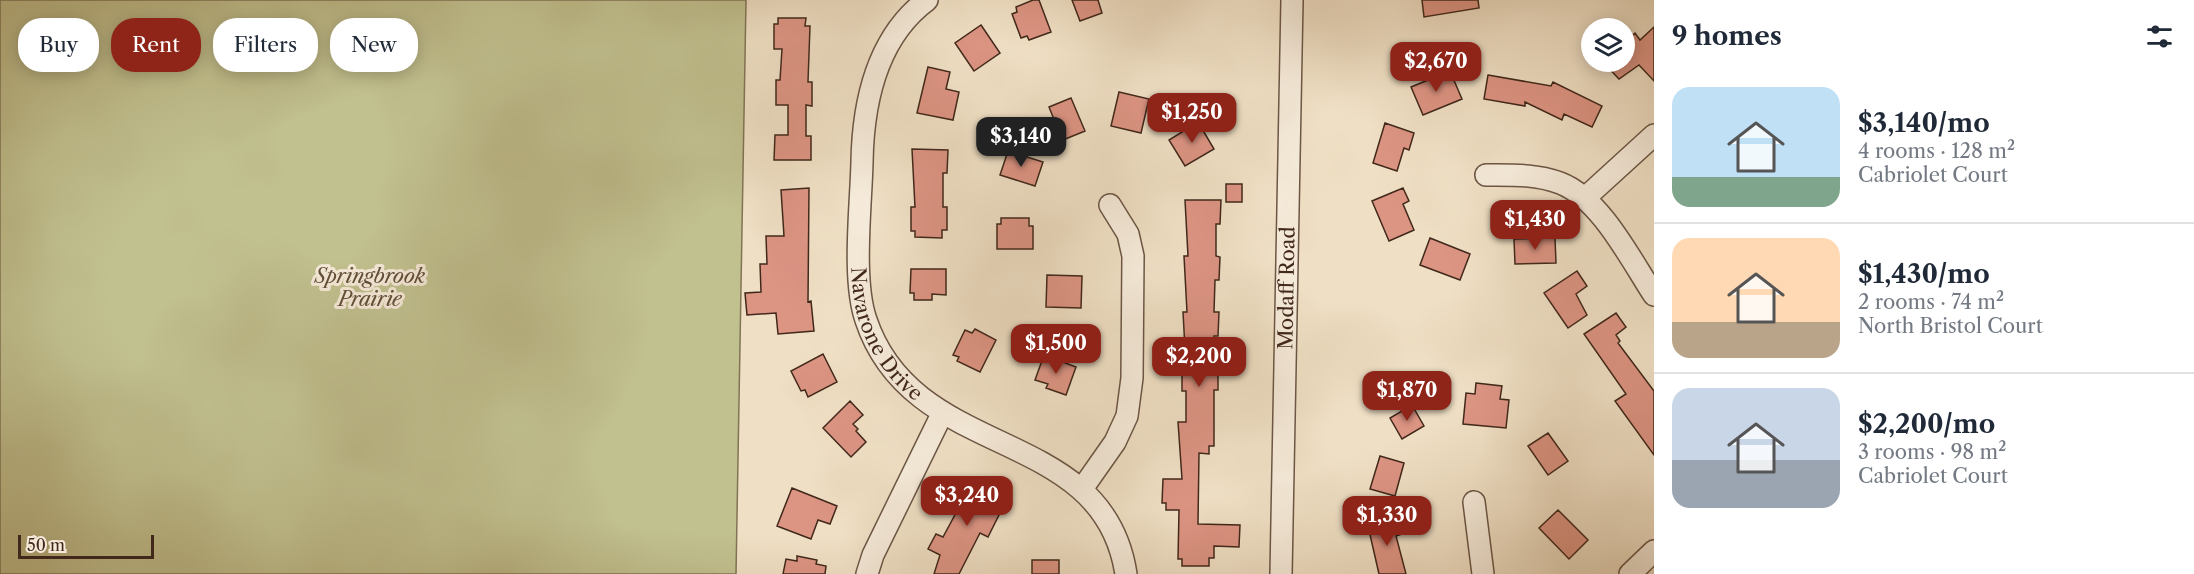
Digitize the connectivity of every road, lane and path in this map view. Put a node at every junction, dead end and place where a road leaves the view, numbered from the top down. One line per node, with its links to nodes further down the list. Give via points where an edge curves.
1 (927, 0): 8 (street, Navarone Drive, via 894,35 876,73 866,108 862,141 861,298 865,318 884,361 910,390)
2 (1292, 0): 14 (street, Modaff Road)
3 (1654, 135): 5 (street)
4 (1486, 175): 5 (street, via 1542,177)
5 (1586, 198): 7 (street)
6 (1110, 205): 9 (street, via 1128,234 1133,256 1131,400 1121,431)
7 (1654, 295)
8 (942, 414): 9 (street, Navarone Drive, via 1051,467); 12 (street)
9 (1082, 489): 13 (street, Navarone Drive, via 1098,504 1109,523 1124,558)
10 (1474, 502): 15 (street)
11 (1654, 550): 16 (street)
12 (867, 574)
13 (1126, 574)
14 (1281, 574)
15 (1483, 574)
16 (1629, 574)

